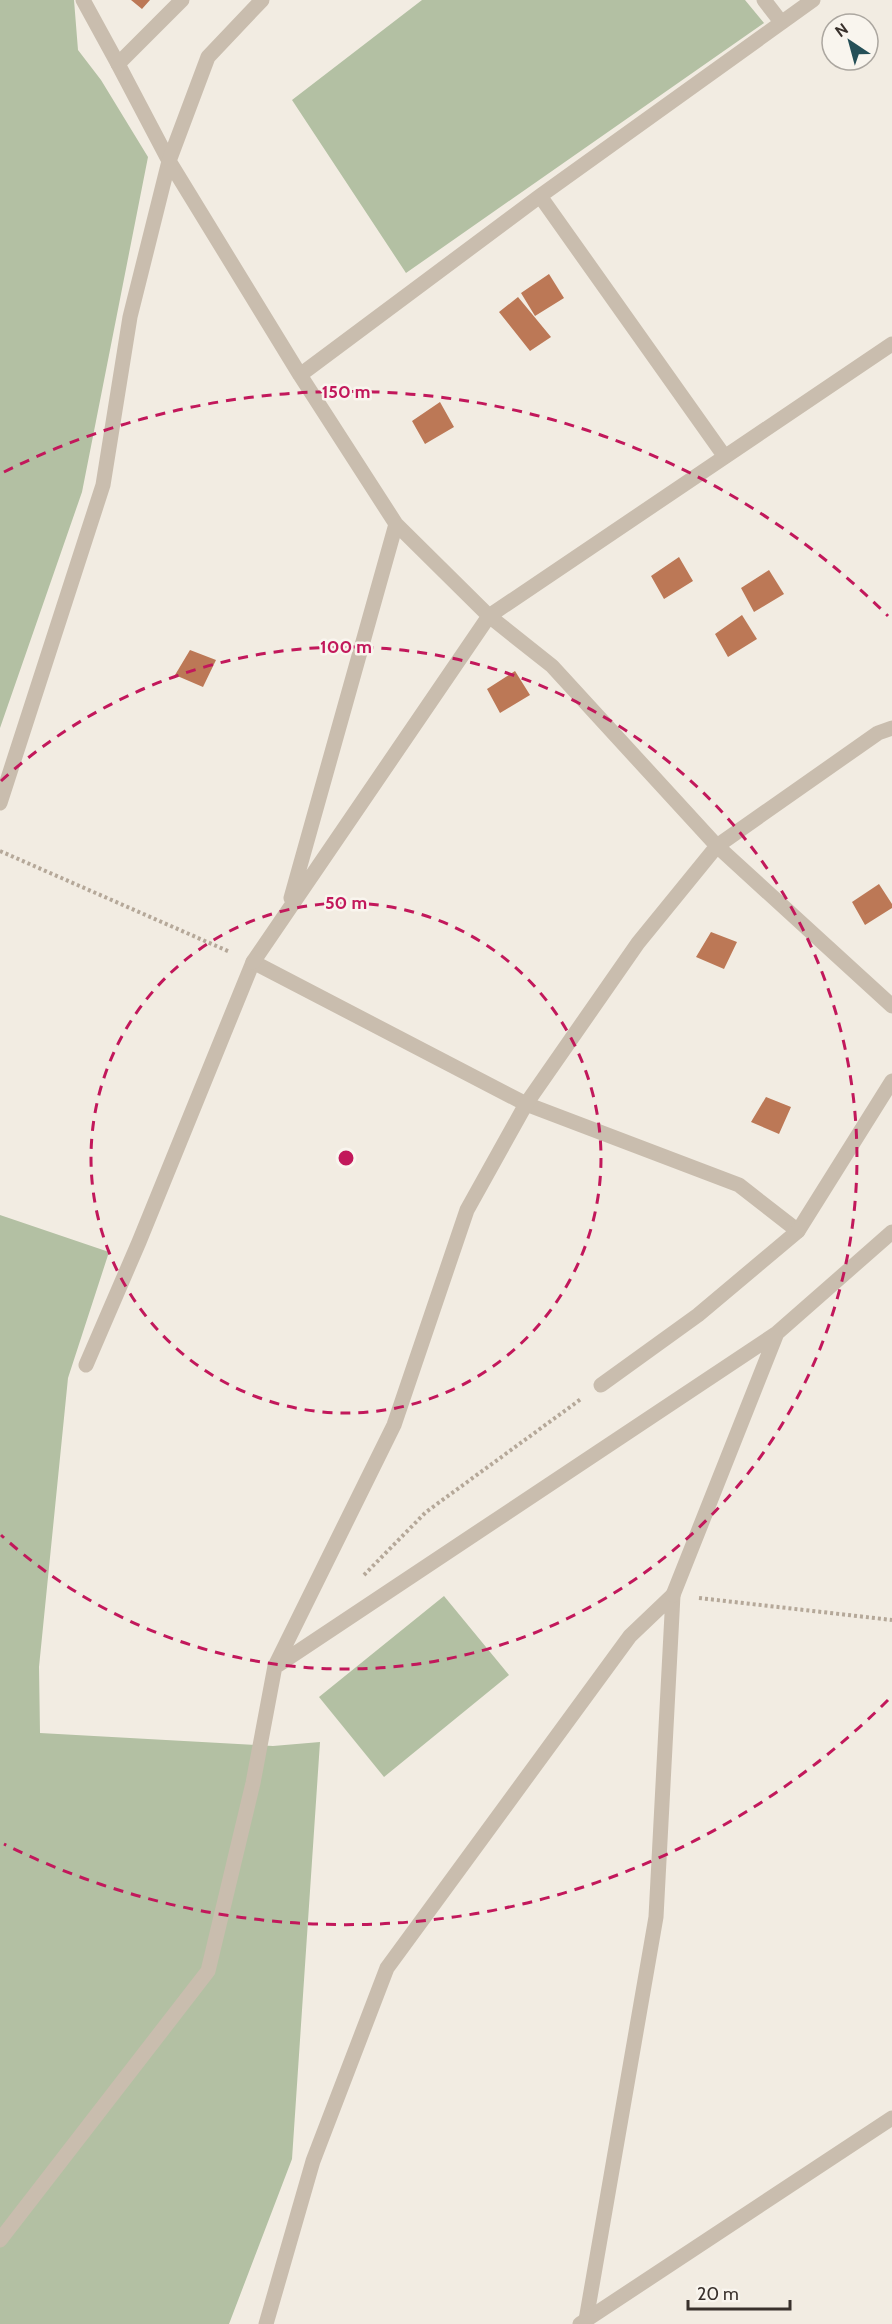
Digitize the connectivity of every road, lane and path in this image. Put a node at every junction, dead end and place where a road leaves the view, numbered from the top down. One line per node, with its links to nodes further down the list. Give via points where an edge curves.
1 (83, 0): 7 (street)
2 (182, 0): 7 (street)
3 (262, 0): 8 (street, via 208,57)
4 (764, 0): 6 (street)
5 (813, 0): 6 (street)
6 (782, 22): 9 (street)
7 (118, 64): 8 (street)
8 (169, 161): 11 (street); 16 (street, via 130,317 103,485)
9 (540, 196): 11 (street); 12 (street)
10 (892, 344): 12 (street)
11 (300, 375): 13 (street)
12 (725, 457): 14 (street)
13 (396, 524): 14 (street); 19 (street)
14 (489, 616): 17 (street, via 552,666); 19 (street)
15 (892, 728): 17 (street, via 878,733)
16 (0, 803)
17 (717, 846): 21 (street); 23 (street, via 638,943)
18 (0, 850): 20 (path)
19 (288, 909): 20 (street)
20 (253, 962): 23 (street); 27 (street)
21 (892, 1006)
22 (892, 1080): 24 (street)
23 (526, 1104): 24 (street, via 739,1185); 32 (street, via 467,1210 394,1425)
24 (798, 1231): 28 (street, via 698,1315)
25 (892, 1232): 26 (street)
26 (777, 1333): 30 (street); 32 (street)
27 (86, 1365)
28 (602, 1385): 29 (path, via 426,1512)
29 (363, 1577)
30 (673, 1595): 31 (path); 35 (street, via 656,1917); 36 (street, via 630,1636 387,1968 313,2161)
31 (892, 1620)
32 (275, 1666): 34 (street, via 253,1783 207,1971)
33 (892, 2118): 35 (street)
34 (0, 2240)
35 (583, 2322)
36 (266, 2324)

